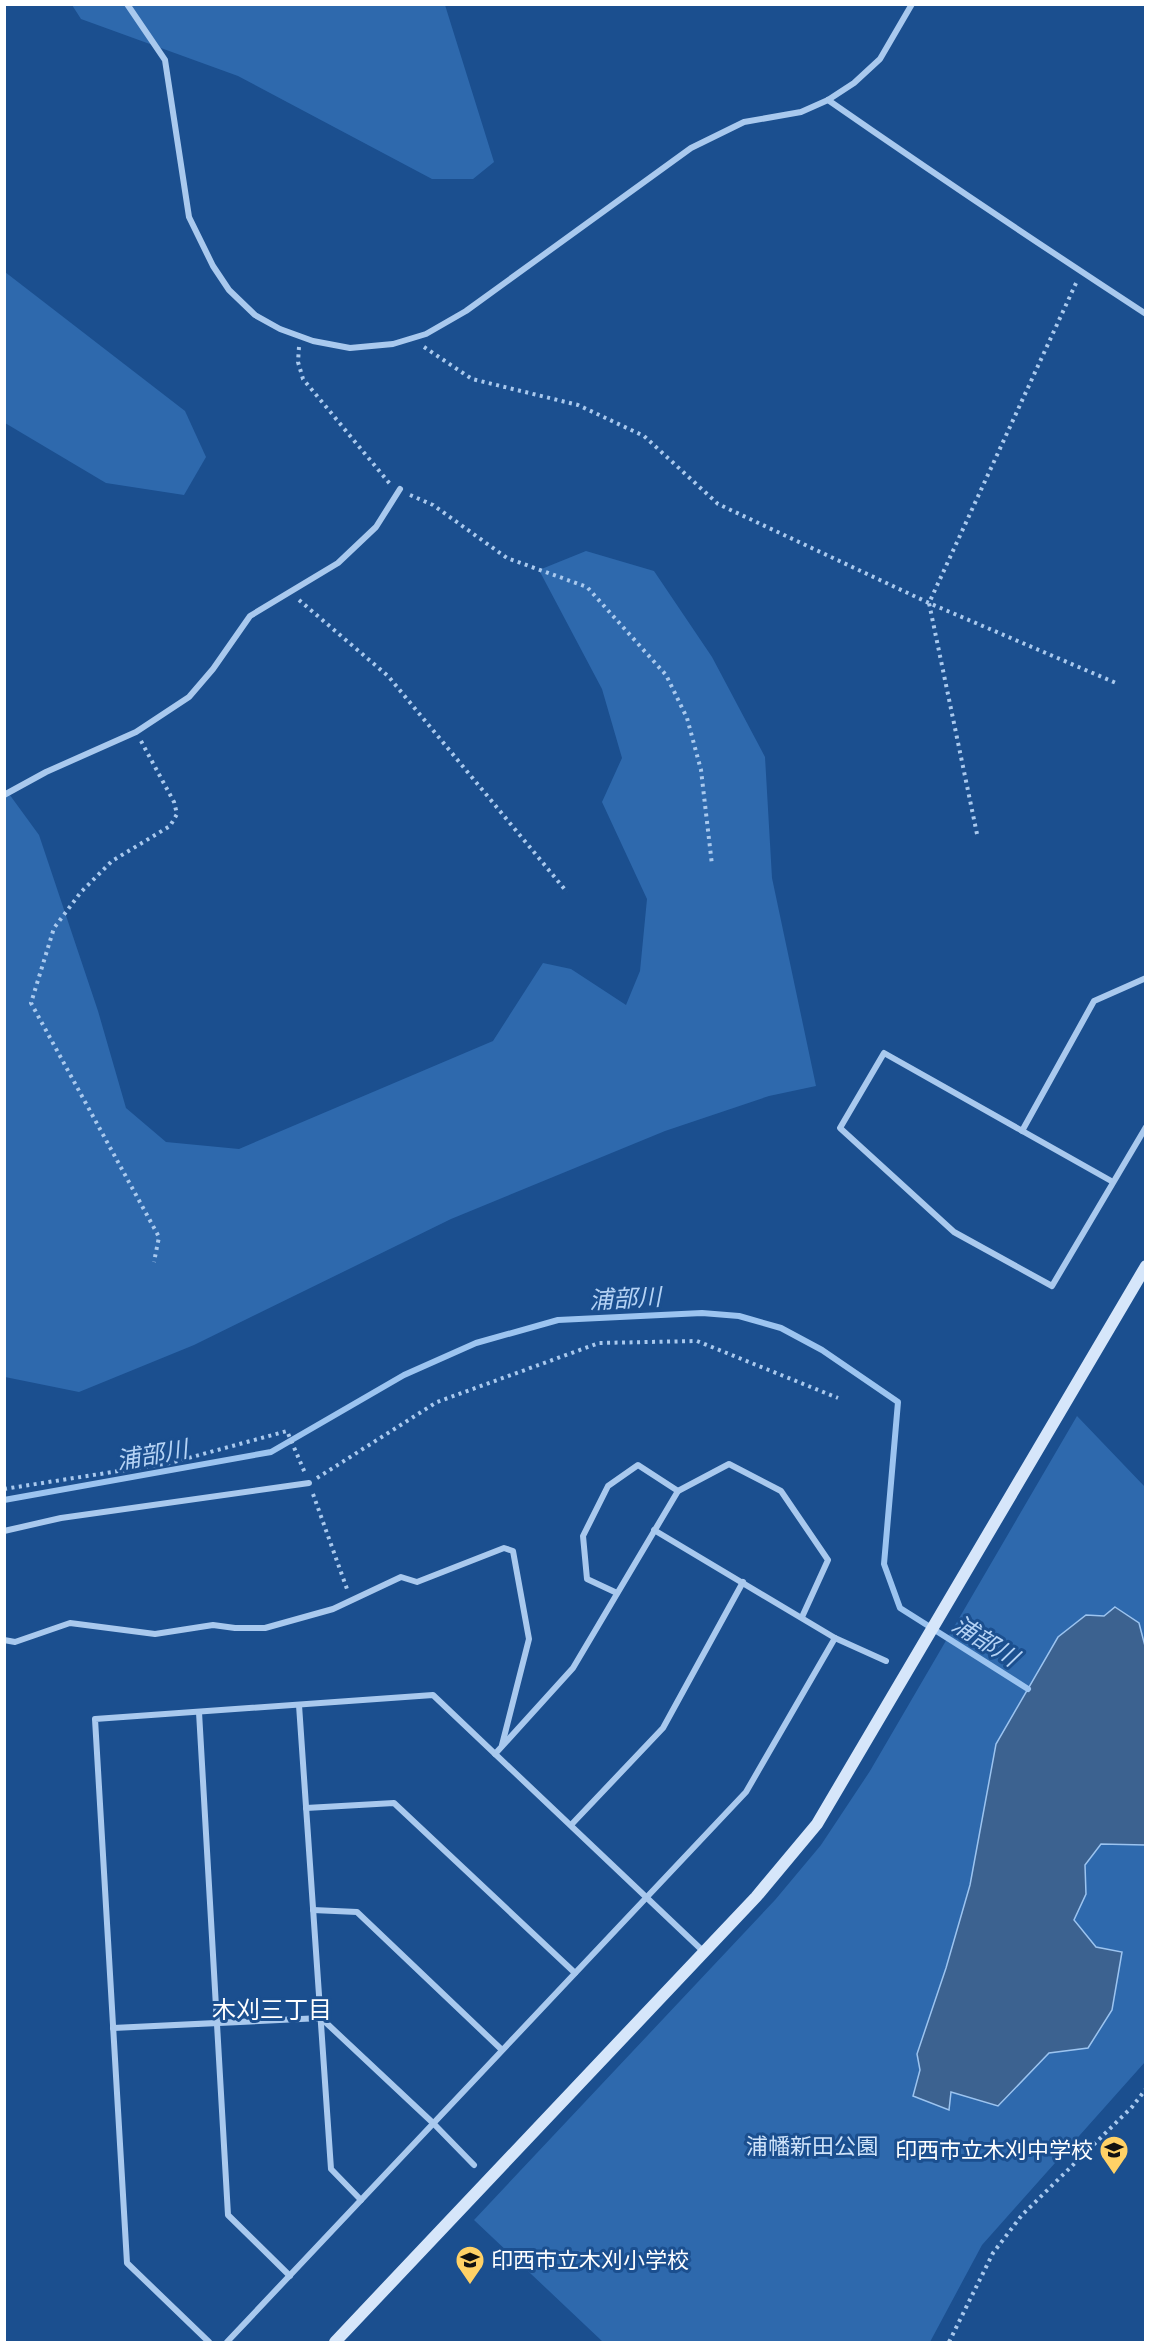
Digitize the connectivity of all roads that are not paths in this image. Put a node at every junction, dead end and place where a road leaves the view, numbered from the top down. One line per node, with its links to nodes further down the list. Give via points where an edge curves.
1 (127, 4): 3 (street, via 165,60 189,217 213,266 229,290 255,315 313,341 350,348 393,344 426,333 466,311 690,148 744,122 801,112)
2 (912, 4): 3 (street, via 880,59)
3 (828, 100): 4 (street)
4 (1146, 314)
5 (400, 489): 6 (street, via 376,527 357,547 338,563 250,616 189,697 136,732)
6 (4, 795)
7 (1146, 978): 9 (street, via 1094,1001)
8 (1146, 1127): 10 (street)
9 (1022, 1131): 10 (street); 10 (street, via 884,1053 840,1128 954,1232 1052,1286)
10 (1113, 1182)
11 (1146, 1266): 30 (street, via 817,1824)
12 (309, 1483): 15 (street, via 61,1518)
13 (678, 1491): 14 (street); 17 (street, via 638,1465 608,1486 583,1536 587,1580); 18 (street, via 729,1464 781,1491 828,1560)
14 (654, 1530): 16 (street); 17 (street)
15 (4, 1531)
16 (743, 1582): 18 (street); 27 (street, via 663,1728)
17 (617, 1593): 24 (street, via 573,1668)
18 (802, 1617): 19 (street)
19 (835, 1638): 21 (street); 28 (street, via 746,1792)
20 (4, 1640): 24 (street, via 15,1642 70,1623 155,1634 213,1625 265,1628 333,1609 401,1577 417,1582 504,1548 513,1551 529,1639)
21 (886, 1661)
22 (299, 1705): 23 (street); 25 (street, via 433,1695); 26 (street)
23 (200, 1712): 33 (street); 34 (street, via 95,1719)
24 (502, 1745): 25 (street)
25 (495, 1754): 27 (street)
26 (306, 1808): 29 (street); 31 (street, via 394,1803)
27 (571, 1825): 28 (street)
28 (646, 1897): 30 (street); 31 (street)
29 (313, 1910): 32 (street); 35 (street, via 357,1912)
30 (704, 1952): 42 (street)
31 (575, 1973): 35 (street)
32 (321, 2018): 33 (street); 36 (street); 38 (street, via 331,2169)
33 (217, 2023): 34 (street); 39 (street, via 228,2215)
34 (113, 2028): 40 (street, via 127,2263)
35 (502, 2050): 36 (street)
36 (434, 2123): 37 (street); 38 (street)
37 (474, 2165)
38 (361, 2200): 39 (street)
39 (290, 2276): 41 (street)
40 (209, 2343)
41 (227, 2343)
42 (335, 2343)

